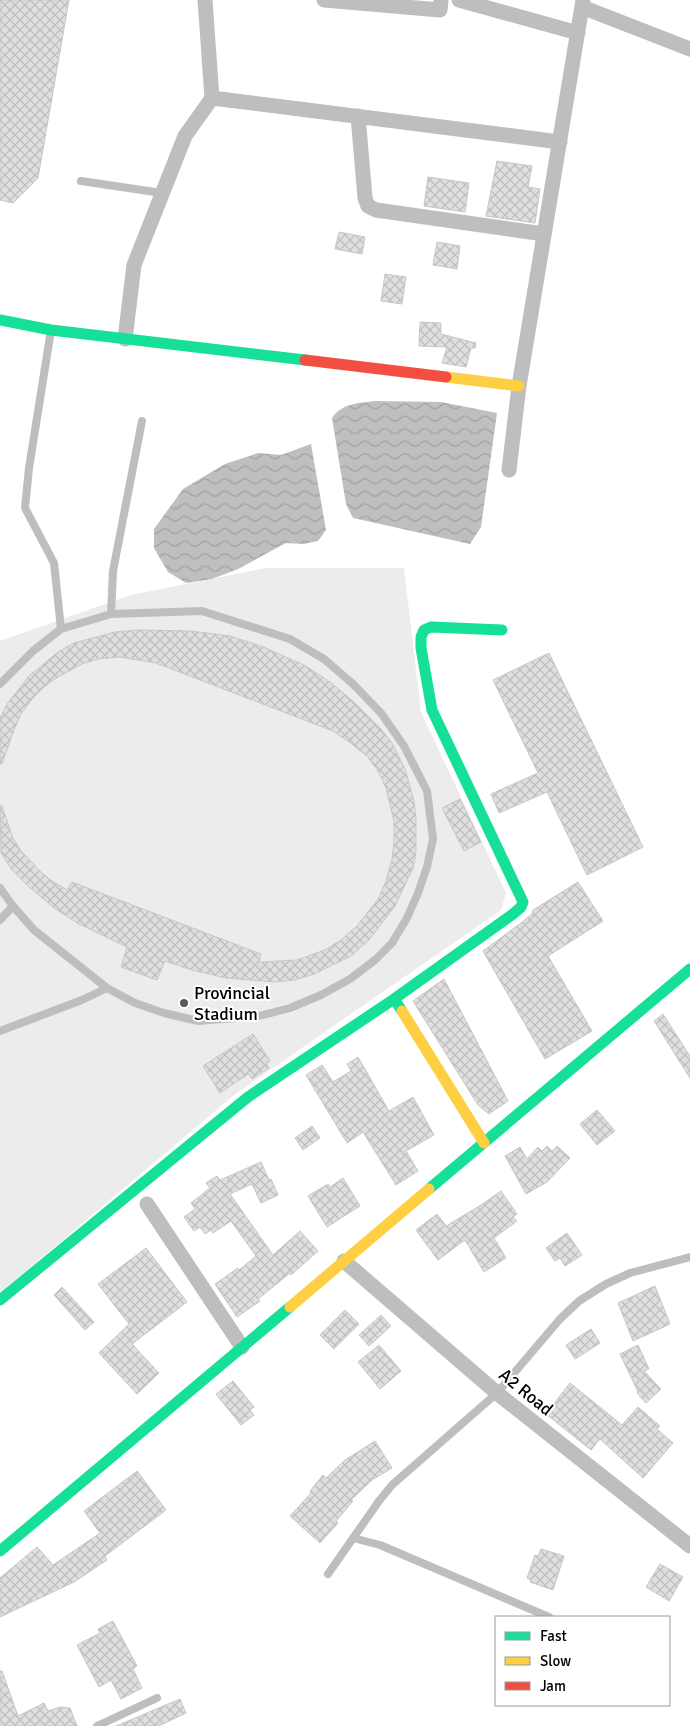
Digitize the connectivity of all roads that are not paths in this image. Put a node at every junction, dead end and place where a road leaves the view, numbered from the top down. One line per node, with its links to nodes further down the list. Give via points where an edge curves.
1 (205, 0): 8 (street)
2 (324, 0): 3 (street, via 440,10)
3 (441, 0)
4 (459, 0): 6 (street)
5 (583, 4): 6 (street); 7 (street)
6 (578, 33): 10 (street)
7 (690, 48)
8 (212, 98): 9 (street); 12 (street, via 185,136)
9 (358, 116): 10 (street); 13 (street, via 368,206 376,210)
10 (560, 142): 13 (street)
11 (81, 181): 12 (lane)
12 (162, 193): 16 (street, via 134,265)
13 (544, 234): 17 (street)
14 (0, 320): 15 (street)
15 (51, 330): 16 (street); 21 (lane, via 25,508 54,564)
16 (125, 339): 17 (street)
17 (519, 386): 19 (street)
18 (142, 421): 20 (lane, via 113,571)
19 (509, 470)
20 (111, 614): 21 (lane); 28 (lane, via 202,611 290,639 324,659 381,713 404,746 427,791 432,839 418,894 392,943 350,979 321,995 259,1016 198,1020 164,1013)
21 (61, 629): 23 (lane)
22 (502, 630): 29 (street, via 431,627 424,630 421,648 432,710 523,902 513,914)
23 (0, 684)
24 (0, 888): 25 (lane)
25 (13, 906): 26 (lane); 28 (lane, via 34,930)
26 (0, 920)
27 (690, 969): 31 (street)
28 (107, 988): 30 (lane)
29 (394, 998): 31 (street); 35 (street, via 248,1097)
30 (0, 1031)
31 (484, 1143): 34 (street)
32 (147, 1204): 36 (street)
33 (690, 1257): 37 (lane, via 630,1273 580,1301 560,1319)
34 (344, 1261): 36 (street); 37 (street, A2 Road)
35 (0, 1300)
36 (242, 1347): 40 (street)
37 (497, 1393): 38 (lane, via 392,1485); 39 (street, A2 Road)
38 (353, 1538): 41 (lane); 42 (lane, via 380,1545)
39 (690, 1546)
40 (0, 1551)
41 (328, 1574)
42 (546, 1616)
43 (157, 1698): 44 (lane)
44 (97, 1726)

